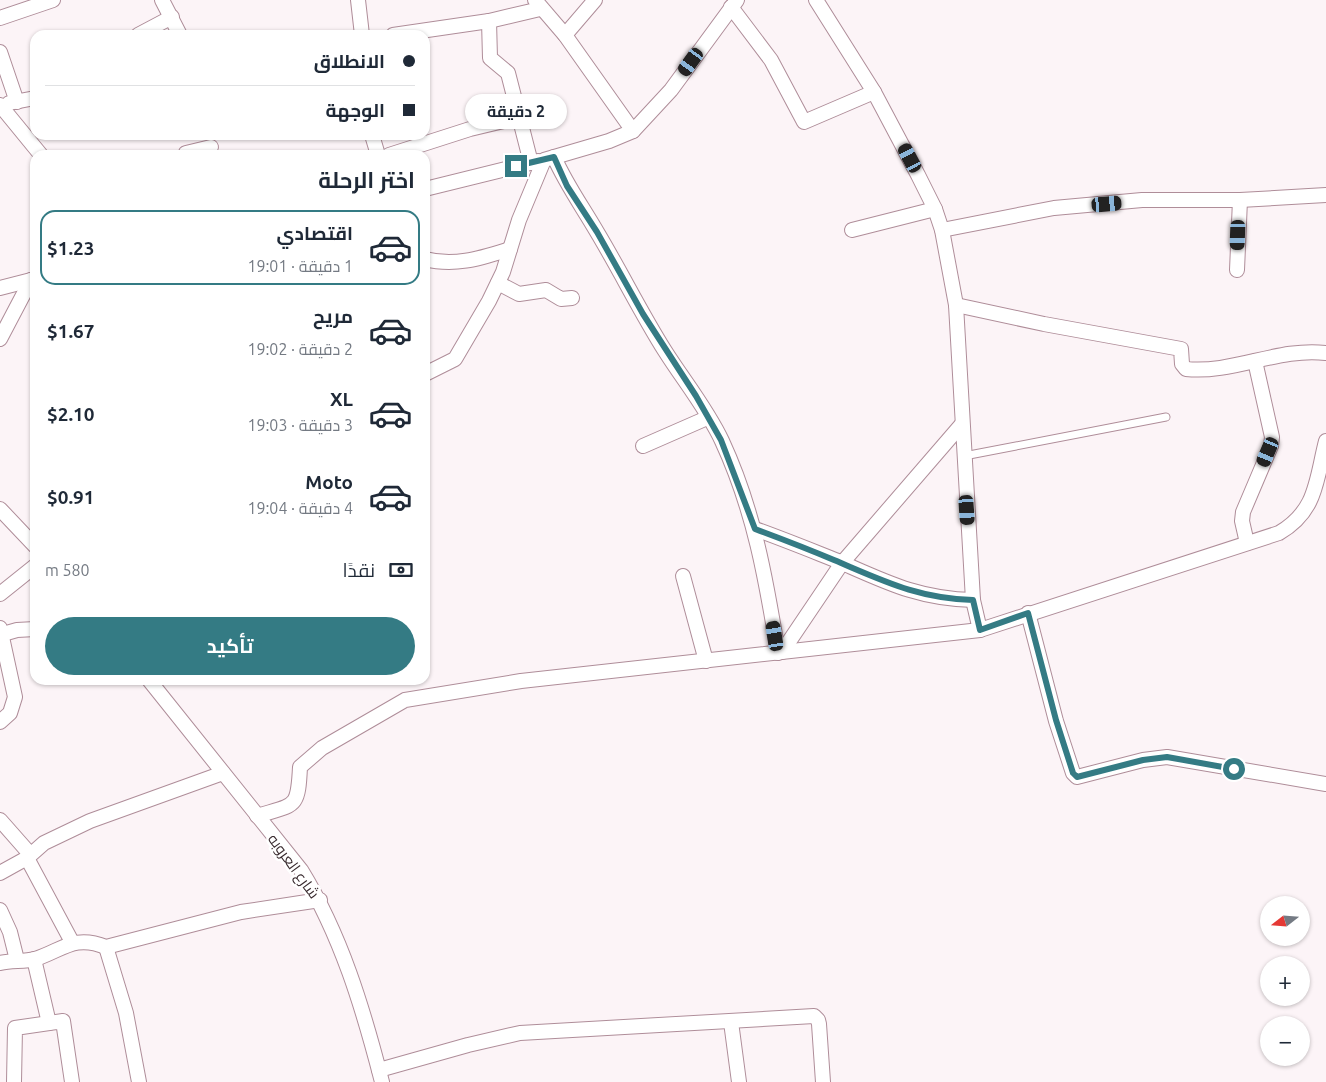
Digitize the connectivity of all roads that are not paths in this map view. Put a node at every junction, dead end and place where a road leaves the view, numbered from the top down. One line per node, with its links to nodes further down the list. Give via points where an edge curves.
1 (53, 0): 9 (street)
2 (162, 0): 8 (street)
3 (358, 0): 13 (street)
4 (595, 0): 15 (street)
5 (816, 0): 17 (street)
6 (538, 4): 10 (street); 15 (street)
7 (734, 4): 17 (street, via 771,60 804,122); 22 (street, via 671,90)
8 (172, 17): 11 (street); 12 (street)
9 (0, 18)
10 (489, 21): 14 (street); 21 (street, via 490,58 508,72)
11 (147, 30)
12 (178, 30)
13 (361, 30)
14 (427, 30)
15 (565, 35): 22 (street)
16 (0, 52): 19 (street)
17 (874, 92): 29 (street)
18 (30, 99): 19 (street)
19 (16, 102): 20 (street)
20 (0, 105): 23 (street)
21 (520, 117): 24 (street); 25 (street)
22 (634, 131): 25 (street, via 609,142)
23 (36, 150)
24 (404, 150)
25 (543, 160): 26 (street); 32 (street); 46 (street, via 567,186 597,232)
26 (430, 188)
27 (1326, 194): 28 (street)
28 (1240, 200): 31 (street, via 1142,200 1054,208); 34 (street)
29 (935, 209): 30 (street); 31 (street)
30 (852, 230)
31 (942, 230): 40 (street)
32 (510, 249): 33 (street, via 471,261); 36 (street)
33 (430, 260)
34 (1237, 270)
35 (30, 280): 38 (street)
36 (498, 283): 39 (street, via 519,294 546,290 561,299); 44 (street, via 455,359)
37 (30, 284): 41 (street)
38 (0, 288)
39 (572, 298)
40 (956, 305): 43 (street, via 1181,349 1182,364 1186,369); 47 (street)
41 (0, 339)
42 (1326, 353): 43 (street, via 1300,352)
43 (1255, 361): 54 (street, via 1272,437 1243,512)
44 (430, 372)
45 (1166, 417): 50 (lane)
46 (707, 418): 49 (street); 52 (street, via 721,440)
47 (962, 424): 50 (street); 55 (street)
48 (1326, 441): 54 (street, via 1305,513 1279,533)
49 (643, 446)
50 (964, 456): 59 (street)
51 (0, 509): 53 (street)
52 (755, 529): 55 (street); 64 (street)
53 (30, 541)
54 (1247, 543): 60 (street)
55 (842, 563): 59 (street, via 885,583 920,594); 64 (street)
56 (30, 570): 58 (street)
57 (683, 576): 65 (street)
58 (0, 594)
59 (973, 600): 62 (street)
60 (1028, 613): 62 (street); 69 (street, via 1056,720 1077,777 1167,757)
61 (30, 630): 63 (street)
62 (980, 630): 64 (street)
63 (1, 631): 67 (street, via 15,697 10,713)
64 (780, 653): 65 (street)
65 (706, 660): 70 (street, via 521,681 405,700 322,748 300,767 298,796 294,801 287,807)
66 (154, 685): 68 (street, شارع العروبه)
67 (0, 722)
68 (223, 773): 70 (street, شارع العروبه); 72 (street, via 90,821 44,843)
69 (1326, 784)
70 (257, 816): 74 (street, شارع العروبه, via 301,870)
71 (0, 820): 72 (street)
72 (28, 856): 73 (street); 76 (street)
73 (0, 873)
74 (320, 900): 77 (street, via 241,912); 83 (street, شارع العروبه, via 349,972)
75 (0, 910): 79 (street)
76 (72, 942): 77 (street, via 96,943); 78 (street)
77 (106, 947): 86 (street, via 126,1013)
78 (34, 959): 79 (street); 81 (street)
79 (17, 960): 80 (street)
80 (0, 963)
81 (49, 1022): 84 (street, via 15,1028); 85 (street, via 63,1021)
82 (732, 1022): 83 (street, via 520,1034 468,1045); 87 (street); 88 (street, via 816,1018)
83 (380, 1076)
84 (14, 1082)
85 (72, 1082)
86 (139, 1082)
87 (739, 1082)
88 (823, 1082)

